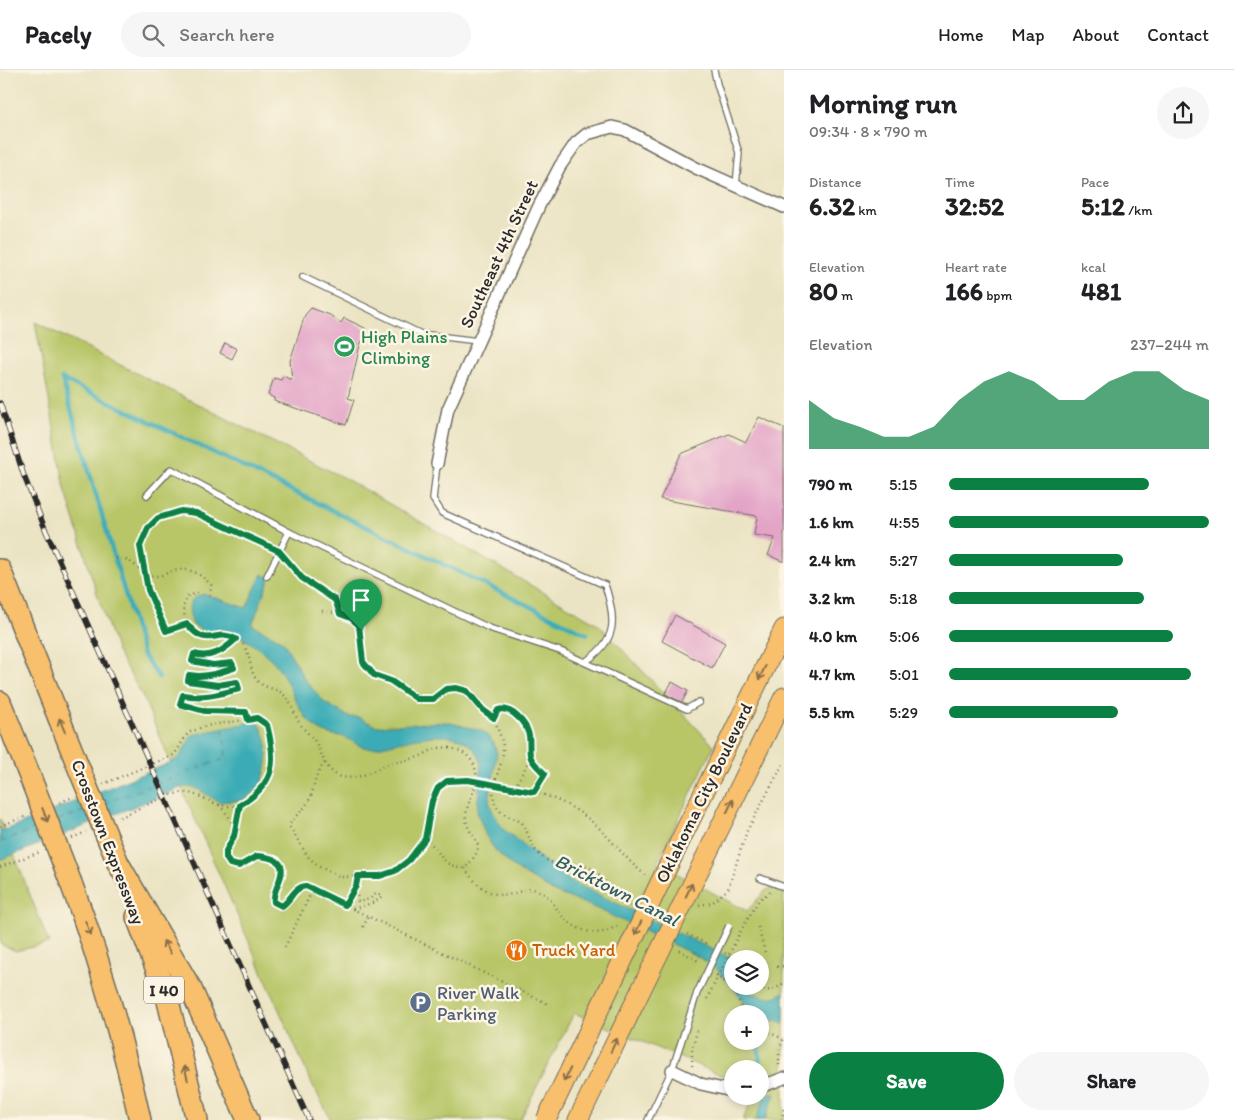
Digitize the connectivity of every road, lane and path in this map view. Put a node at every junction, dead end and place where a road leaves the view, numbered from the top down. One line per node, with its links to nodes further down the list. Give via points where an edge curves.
1 (714, 70): 2 (lane, via 739,153)
2 (736, 186): 3 (street); 5 (street, Southeast 4th Street, via 625,130 612,127 595,130 576,143 560,166)
3 (784, 206)
4 (303, 277): 5 (lane, via 421,334)
5 (478, 341): 6 (street, Southeast 4th Street, via 448,409)
6 (437, 464): 21 (lane, via 433,500 442,514 605,585 613,609 612,633 600,652)
7 (147, 495): 8 (lane, via 171,469)
8 (289, 532): 9 (lane); 21 (lane, via 489,628)
9 (279, 551): 12 (path, via 196,513 172,512 158,518 144,534 140,546); 13 (lane); 17 (path, via 302,578 335,600)
10 (116, 558): 12 (path, via 128,560)
11 (0, 570): 47 (highway, Crosstown Expressway / I 40, one-way to 11, bridge)
12 (147, 574): 15 (path, via 157,576 179,569 194,570 211,585); 18 (path, via 148,590 166,631)
13 (267, 576)
14 (198, 593): 18 (path, via 188,596 183,607)
15 (210, 596)
16 (322, 611): 17 (path)
17 (340, 614): 25 (path, via 359,625 363,662 374,675 391,681 417,699 433,699 446,689 467,691)
18 (187, 624): 20 (path, via 204,638 225,635)
19 (784, 629): 96 (main road, Oklahoma City Boulevard, one-way to 96, bridge)
20 (236, 639): 26 (path, via 223,651 211,656 194,654 192,661 213,665 232,663 234,668 197,677 189,675 188,681 218,685 237,682 239,689 212,697 183,695 180,704 205,711 246,712); 31 (path, via 249,654 256,679 285,696 299,723 315,741)
21 (585, 662): 24 (lane, via 687,709)
22 (784, 697): 97 (main road, Oklahoma City Boulevard, one-way to 22, bridge)
23 (0, 702): 92 (highway, one-way to 92, bridge, via 95,945 125,1051)
24 (699, 702)
25 (494, 718): 29 (path, via 498,710 506,709 524,724); 60 (path, via 503,743 493,790 498,808 522,822 533,848 543,859 556,865 590,869 618,898)
26 (248, 720): 27 (path); 37 (path, via 257,718 267,725 272,743 272,763 268,780 256,795)
27 (222, 724): 28 (path); 33 (path, via 188,732 174,755)
28 (223, 728)
29 (530, 756): 32 (path, via 532,759); 34 (path, via 545,774)
30 (784, 762): 56 (path, via 747,831)
31 (325, 763): 50 (path, via 336,775 356,778 392,763 418,758 437,748 454,748 465,754 476,769 476,788 466,820 478,846 476,858); 51 (path, via 316,775 313,793 305,808 288,826 309,858 320,867 342,877)
32 (515, 787): 34 (path); 44 (path, bridge, via 468,780 447,781 438,788 432,801)
33 (95, 788)
34 (534, 792): 48 (path, via 549,796 582,814)
35 (78, 795): 38 (path)
36 (218, 804): 37 (path); 40 (path, via 191,793 178,793); 42 (path, via 228,814)
37 (240, 805): 42 (path)
38 (51, 806)
39 (34, 813): 41 (path)
40 (117, 819)
41 (0, 826)
42 (234, 829): 55 (path, via 232,843 226,851 230,864 239,866 257,856 275,861 282,869 282,879 272,898 274,902 282,906 301,886)
43 (91, 830): 45 (path)
44 (425, 839): 50 (path, via 435,846 447,864); 51 (path, via 409,860 395,871 380,876)
45 (65, 841)
46 (47, 848): 49 (path)
47 (118, 864): 78 (highway, one-way to 47); 93 (highway, Crosstown Expressway / I 40, one-way to 47, via 167,997)
48 (632, 864)
49 (0, 867)
50 (465, 868): 65 (path, via 472,880 492,893 511,895 527,888 541,892 564,918 583,930 602,932 620,925)
51 (358, 876): 53 (path)
52 (760, 878): 54 (lane)
53 (356, 886): 58 (path); 59 (path, via 358,902 370,900 377,893 382,896)
54 (784, 887)
55 (313, 889): 58 (path); 68 (path)
56 (728, 889)
57 (776, 893): 82 (path, bridge, via 767,893 759,900)
58 (345, 905): 59 (path)
59 (353, 909): 61 (path)
60 (640, 910)
61 (368, 917): 63 (path); 80 (path)
62 (729, 926): 86 (lane, bridge, via 697,993)
63 (363, 927)
64 (758, 927): 71 (path)
65 (629, 929)
66 (681, 930): 67 (path)
67 (711, 946)
68 (285, 947)
69 (674, 948): 74 (path)
70 (718, 950): 72 (path)
71 (764, 950)
72 (724, 953)
73 (784, 966): 75 (path)
74 (706, 967)
75 (777, 967)
76 (714, 972): 81 (path)
77 (784, 983): 79 (path)
78 (191, 989): 94 (highway); 95 (highway)
79 (769, 990)
80 (550, 1005)
81 (742, 1005)
82 (704, 1006)
83 (699, 1024): 87 (path, via 690,1058)
84 (769, 1033): 85 (path)
85 (783, 1039): 88 (path, via 779,1050)
86 (672, 1070): 90 (street); 98 (lane)
87 (696, 1070)
88 (781, 1076): 89 (street)
89 (769, 1082)
90 (724, 1090)
91 (784, 1106): 99 (path)
92 (140, 1120)
93 (197, 1120)
94 (234, 1120)
95 (248, 1120)
96 (546, 1120)
97 (578, 1120)
98 (648, 1120)
99 (782, 1120)

